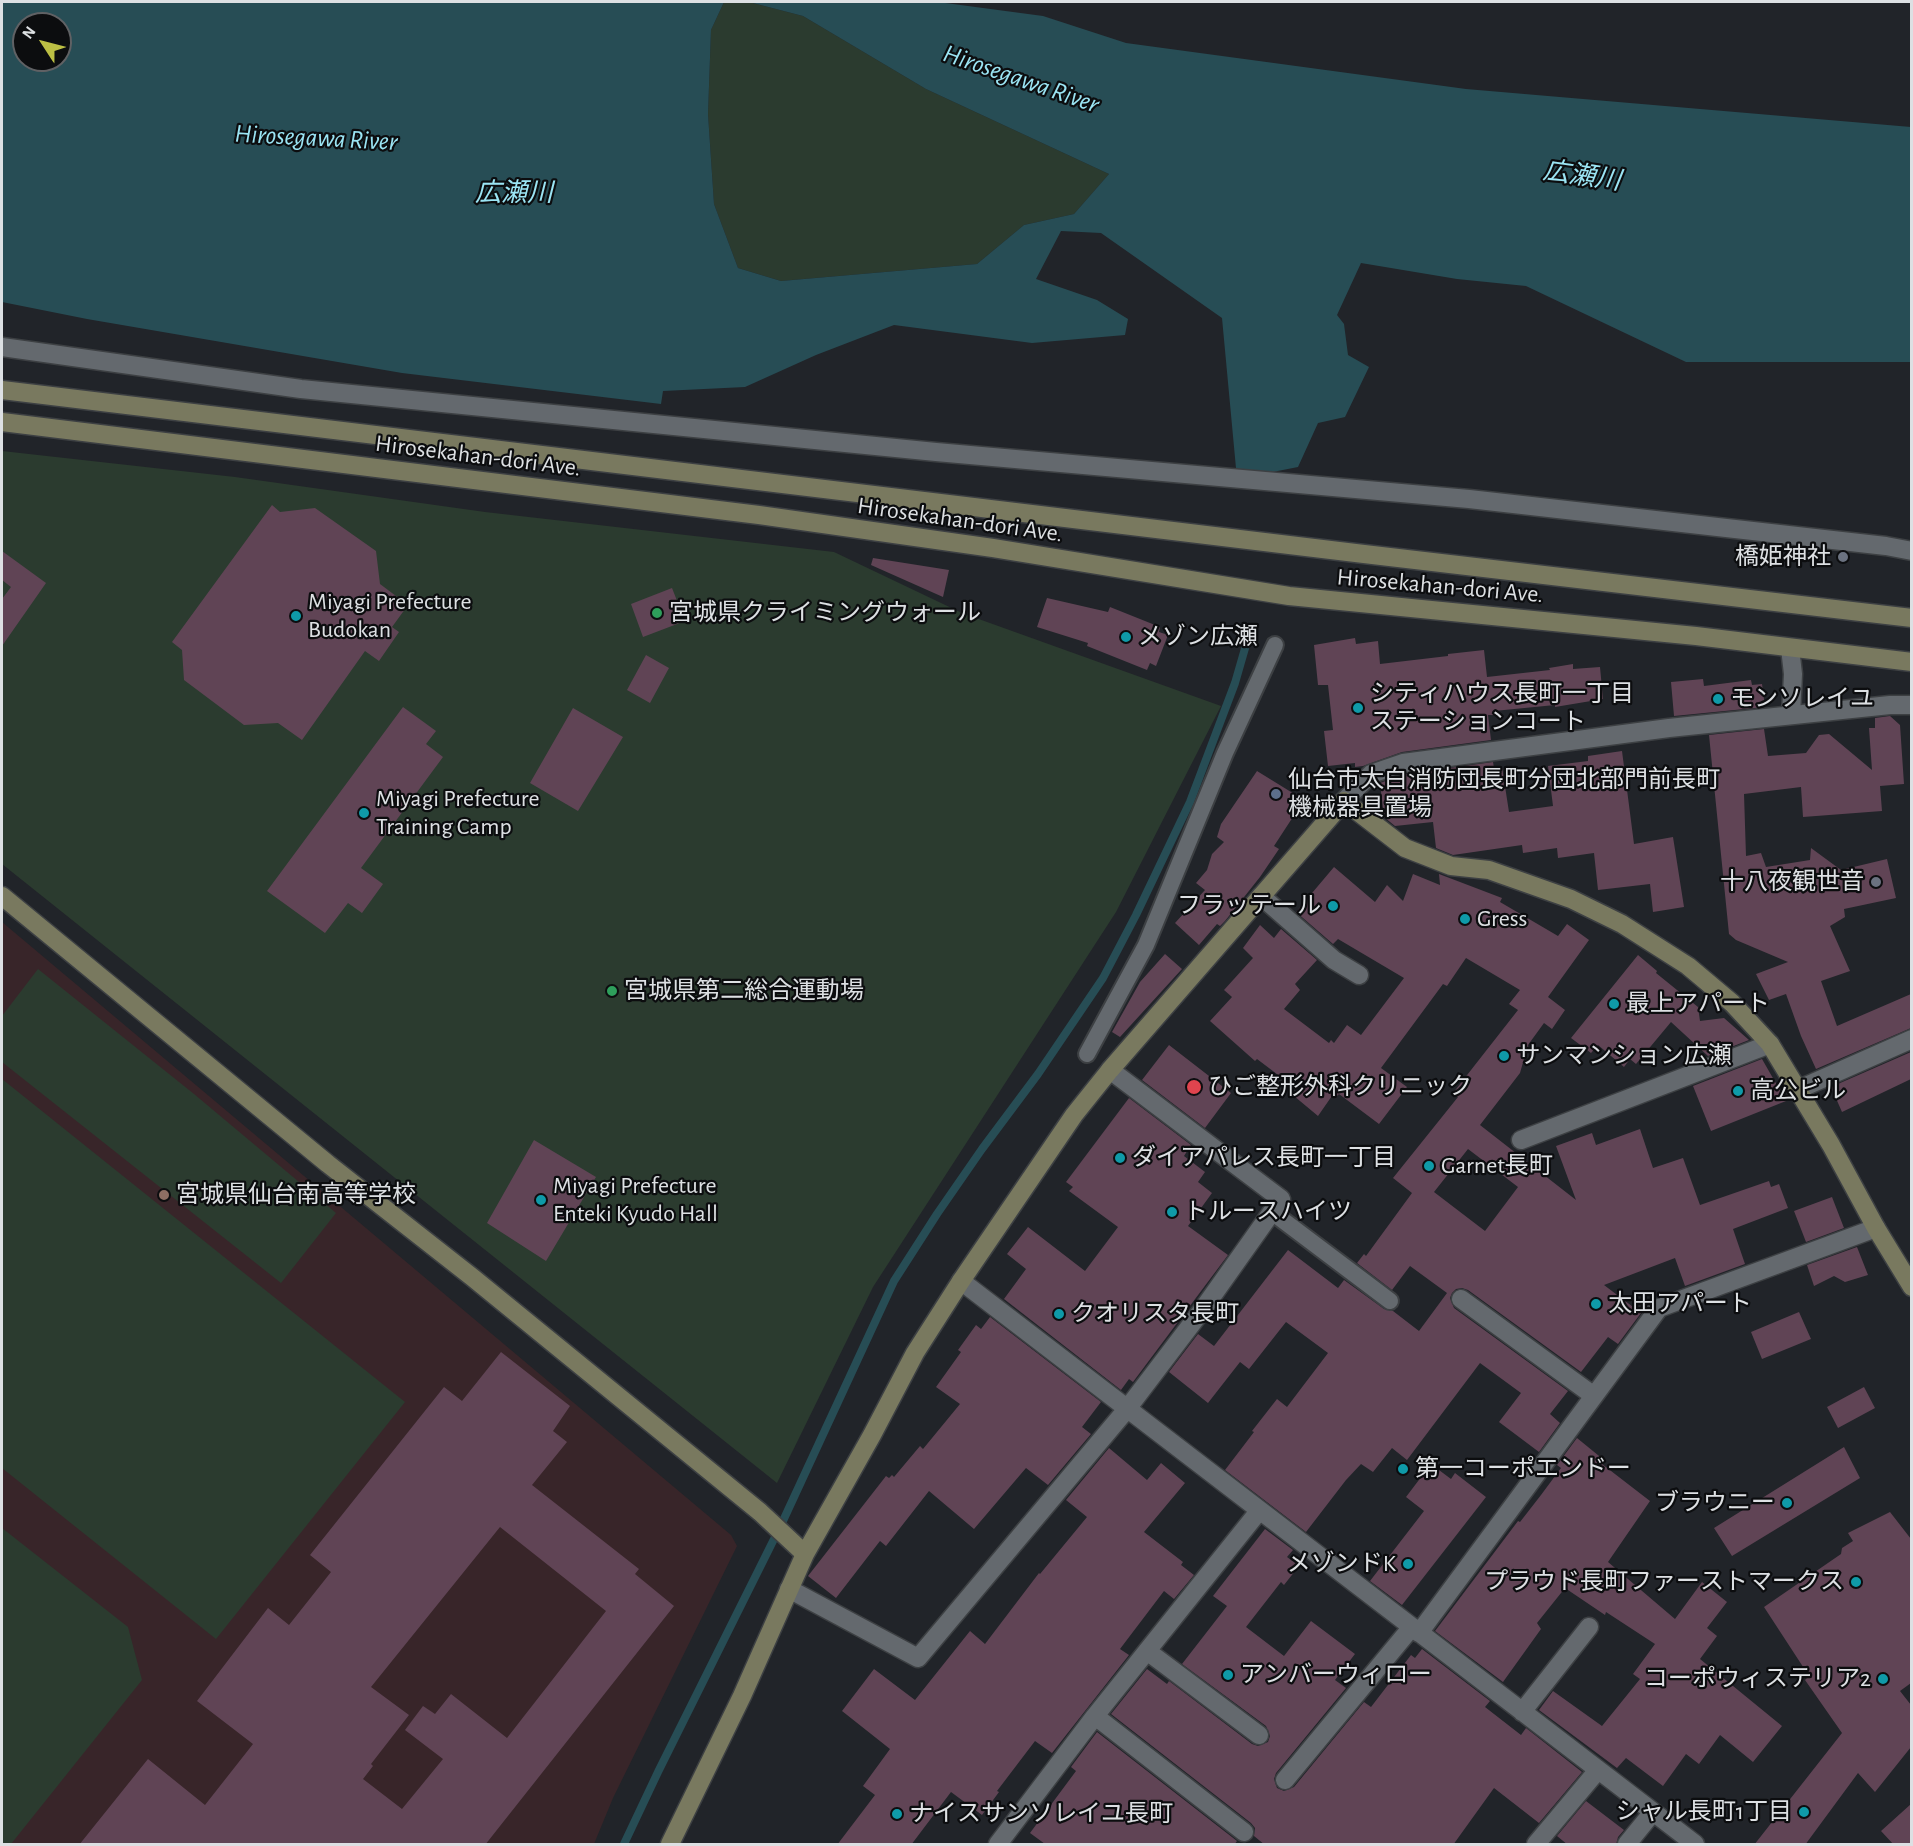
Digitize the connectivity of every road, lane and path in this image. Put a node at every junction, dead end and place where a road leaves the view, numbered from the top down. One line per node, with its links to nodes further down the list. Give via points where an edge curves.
1 (2, 347): 4 (street, via 301,389 936,452 1469,499)
2 (2, 390): 5 (main road, Hirosekahan-dori Ave.)
3 (2, 422): 7 (main road, Hirosekahan-dori Ave., via 759,515 1289,596)
4 (1911, 552)
5 (1911, 618)
6 (1275, 645): 17 (lane, via 1146,945)
7 (1790, 648): 8 (main road, Hirosekahan-dori Ave.); 10 (street)
8 (1911, 662)
9 (1911, 705): 10 (street)
10 (1791, 715): 11 (street, via 1403,763 1371,774)
11 (1344, 801): 13 (main road); 16 (main road, via 1405,848 1451,866 1489,870 1530,884 1622,924 1688,966 1732,1003)
12 (2, 896): 30 (main road, via 760,1512)
13 (1261, 896): 14 (street, via 1334,960); 18 (main road)
14 (1359, 975)
15 (1911, 1039): 19 (street)
16 (1770, 1044): 19 (main road); 20 (street)
17 (1087, 1054)
18 (1110, 1070): 21 (street, via 1281,1198); 23 (main road, via 1074,1115)
19 (1797, 1089): 22 (main road)
20 (1521, 1140)
21 (1272, 1212): 26 (lane); 28 (street)
22 (1875, 1228): 24 (main road); 27 (street, via 1659,1308)
23 (961, 1281): 28 (street); 30 (main road, via 915,1353 872,1435)
24 (1911, 1287)
25 (1461, 1299): 27 (street)
26 (1390, 1301)
27 (1594, 1396): 33 (street)
28 (1127, 1409): 29 (street); 31 (street, via 918,1658)
29 (1259, 1511): 33 (street); 34 (street)
30 (800, 1549): 31 (main road)
31 (789, 1589): 43 (main road)
32 (1589, 1627): 35 (street)
33 (1415, 1630): 35 (street); 39 (street)
34 (1147, 1651): 36 (street); 37 (street)
35 (1522, 1712): 38 (street)
36 (1095, 1716): 41 (street); 42 (street)
37 (1259, 1735)
38 (1598, 1770): 40 (street); 44 (street)
39 (1285, 1780)
40 (1653, 1812): 45 (street); 46 (street)
41 (1244, 1832)
42 (1003, 1843)
43 (670, 1845)
44 (1536, 1845)
45 (1627, 1845)
46 (1695, 1845)

